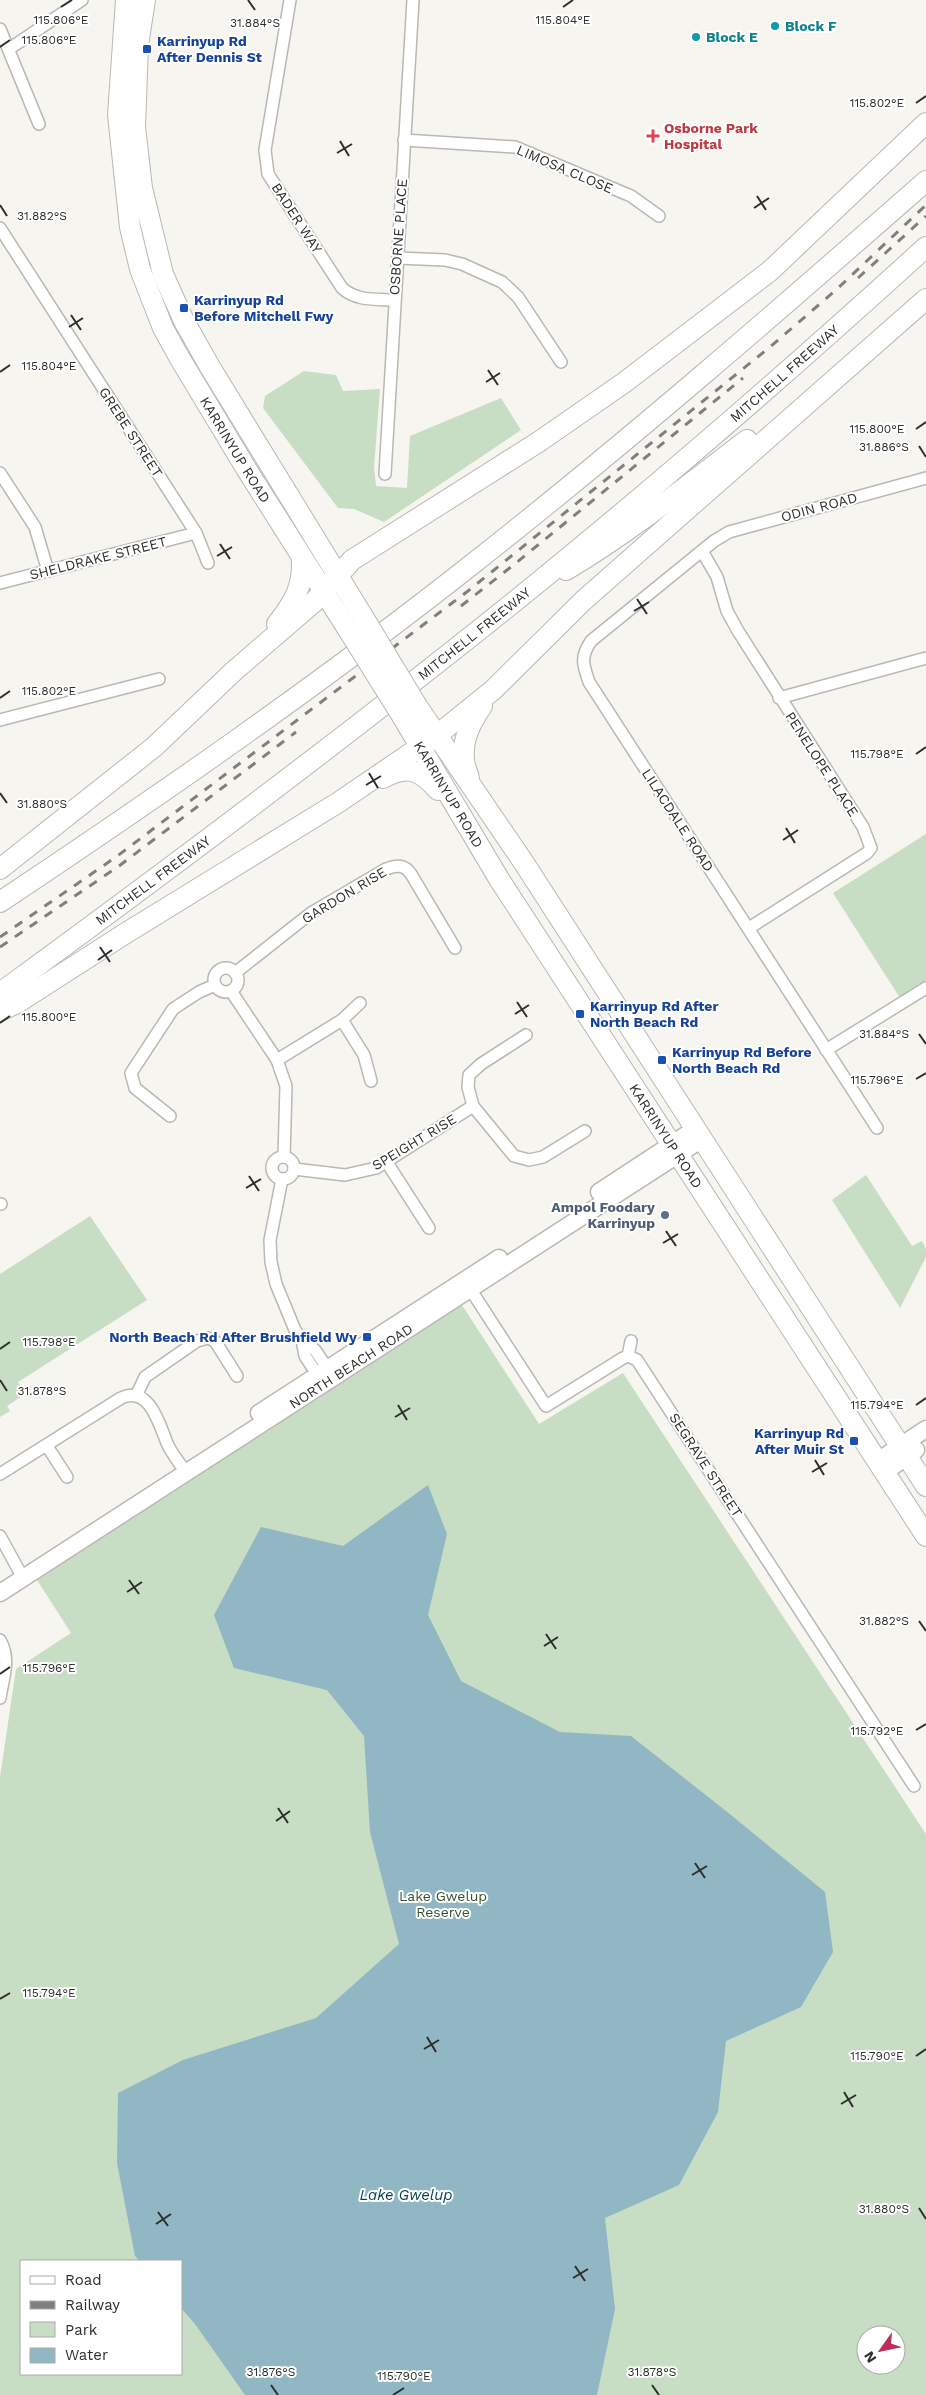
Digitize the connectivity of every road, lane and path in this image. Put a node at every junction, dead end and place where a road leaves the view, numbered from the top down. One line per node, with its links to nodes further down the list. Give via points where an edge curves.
1 (82, 0): 7 (street)
2 (126, 0): 20 (highway, KARRINYUP ROAD, via 118,115 122,161 140,269)
3 (145, 0): 16 (highway, KARRINYUP ROAD, via 137,63 135,127 142,188)
4 (290, 0): 18 (street, BADER WAY, via 265,150 268,174 342,288 359,298)
5 (413, 0): 10 (street, OSBORNE PLACE)
6 (0, 29): 7 (street)
7 (9, 49): 9 (street)
8 (926, 123): 28 (highway, via 770,271 641,370 540,441)
9 (39, 124)
10 (404, 140): 12 (street, LIMOSA CLOSE, via 515,147 631,196); 15 (street, OSBORNE PLACE)
11 (926, 181): 51 (highway, via 705,374 467,568 234,742)
12 (659, 216)
13 (0, 228): 26 (street, GREBE STREET)
14 (926, 247): 36 (highway, MITCHELL FREEWAY, via 738,414)
15 (398, 258): 18 (street, OSBORNE PLACE); 21 (street, via 454,262 502,282 518,297)
16 (163, 274): 20 (highway, via 176,320 172,328); 25 (highway, KARRINYUP ROAD, via 210,367)
17 (926, 299): 19 (highway)
18 (394, 300): 23 (street, OSBORNE PLACE)
19 (899, 322): 36 (highway, via 657,510 600,550); 40 (highway, via 584,600)
20 (163, 328): 30 (highway, KARRINYUP ROAD)
21 (561, 362)
22 (0, 473): 32 (street, via 36,527)
23 (385, 474)
24 (926, 478): 27 (street, ODIN ROAD, via 729,532)
25 (291, 499): 28 (highway, via 329,544 348,551); 33 (highway, KARRINYUP ROAD)
26 (196, 533): 31 (street, GREBE STREET); 32 (street, SHELDRAKE STREET)
27 (714, 541): 29 (street, LILACDALE ROAD)
28 (378, 543): 33 (highway, via 352,560)
29 (702, 551): 41 (street, PENELOPE PLACE, via 717,577 727,611); 52 (street, LILACDALE ROAD, via 591,641 582,662 589,682)
30 (302, 559): 35 (highway, KARRINYUP ROAD); 37 (highway, via 301,587 290,608)
31 (208, 564)
32 (48, 571): 34 (street, SHELDRAKE STREET)
33 (339, 574): 35 (highway); 42 (highway, KARRINYUP ROAD, bridge)
34 (0, 583)
35 (324, 592): 37 (highway); 42 (highway, KARRINYUP ROAD, bridge)
36 (514, 601): 58 (highway, MITCHELL FREEWAY, via 258,802)
37 (253, 655): 49 (highway, via 154,747)
38 (926, 658): 41 (street)
39 (159, 679): 43 (street)
40 (493, 690): 44 (highway); 45 (highway, via 468,729 464,758)
41 (779, 698): 52 (street, PENELOPE PLACE, via 863,828 871,848 868,853)
42 (410, 711): 44 (highway, KARRINYUP ROAD)
43 (0, 720)
44 (428, 741): 45 (highway, KARRINYUP ROAD); 46 (highway); 47 (highway, KARRINYUP ROAD)
45 (470, 787): 48 (highway, KARRINYUP ROAD)
46 (339, 802): 47 (highway, via 389,775 416,771 438,789); 60 (highway)
47 (470, 831): 50 (highway, KARRINYUP ROAD)
48 (524, 863): 50 (highway); 70 (highway, KARRINYUP ROAD)
49 (0, 869)
50 (499, 879): 71 (highway, KARRINYUP ROAD)
51 (0, 902)
52 (749, 928): 63 (street, LILACDALE ROAD)
53 (455, 948): 54 (street, GARDON RISE, via 411,874 404,867 396,866 311,913)
54 (235, 973): 55 (street, via 228,968 219,970 214,976); 57 (street, via 237,985)
55 (214, 985): 57 (street, via 220,991); 67 (street, via 173,1009 130,1072 135,1088)
56 (926, 988): 63 (street)
57 (231, 992): 64 (street)
58 (0, 993)
59 (360, 1003): 61 (street)
60 (0, 1011)
61 (342, 1020): 64 (street); 65 (street, via 364,1055)
62 (526, 1035): 66 (street, via 469,1075 468,1087)
63 (826, 1050): 68 (street, LILACDALE ROAD)
64 (277, 1060): 72 (street, via 286,1086)
65 (371, 1081)
66 (473, 1106): 69 (street, via 514,1156 529,1160 543,1157); 73 (street, SPEIGHT RISE)
67 (170, 1116)
68 (877, 1128)
69 (585, 1131)
70 (698, 1134): 71 (main road, NORTH BEACH ROAD); 86 (highway, KARRINYUP ROAD)
71 (674, 1150): 77 (main road, NORTH BEACH ROAD); 88 (highway, KARRINYUP ROAD)
72 (284, 1157): 74 (street, via 293,1162); 75 (street, via 276,1160 272,1167 275,1175)
73 (386, 1161): 74 (street, SPEIGHT RISE, via 376,1168 345,1175); 76 (street)
74 (294, 1169): 75 (street, via 291,1175)
75 (282, 1179): 81 (street, via 270,1240 271,1262 284,1307 302,1340 305,1356)
76 (429, 1228)
77 (467, 1285): 79 (street, via 546,1406); 81 (main road, NORTH BEACH ROAD)
78 (631, 1341): 79 (street)
79 (628, 1356): 99 (street, SEGRAVE STREET, via 637,1360)
80 (236, 1376): 82 (street, via 215,1341 208,1338 197,1341 145,1377)
81 (326, 1376): 87 (main road, NORTH BEACH ROAD)
82 (136, 1394): 85 (street, via 121,1398); 87 (street, via 146,1400 168,1444)
83 (926, 1430): 86 (main road)
84 (926, 1443): 86 (main road)
85 (47, 1446): 89 (street); 90 (street)
86 (904, 1452): 88 (main road); 91 (highway, KARRINYUP ROAD)
87 (187, 1467): 94 (main road, NORTH BEACH ROAD)
88 (881, 1467): 93 (highway, KARRINYUP ROAD)
89 (0, 1474)
90 (67, 1477)
91 (926, 1486)
92 (0, 1536): 94 (street)
93 (926, 1536)
94 (20, 1575): 95 (main road, NORTH BEACH ROAD); 96 (main road, NORTH BEACH ROAD)
95 (0, 1582)
96 (0, 1593)
97 (0, 1640): 98 (street, via 6,1652)
98 (0, 1698)
99 (914, 1786)

